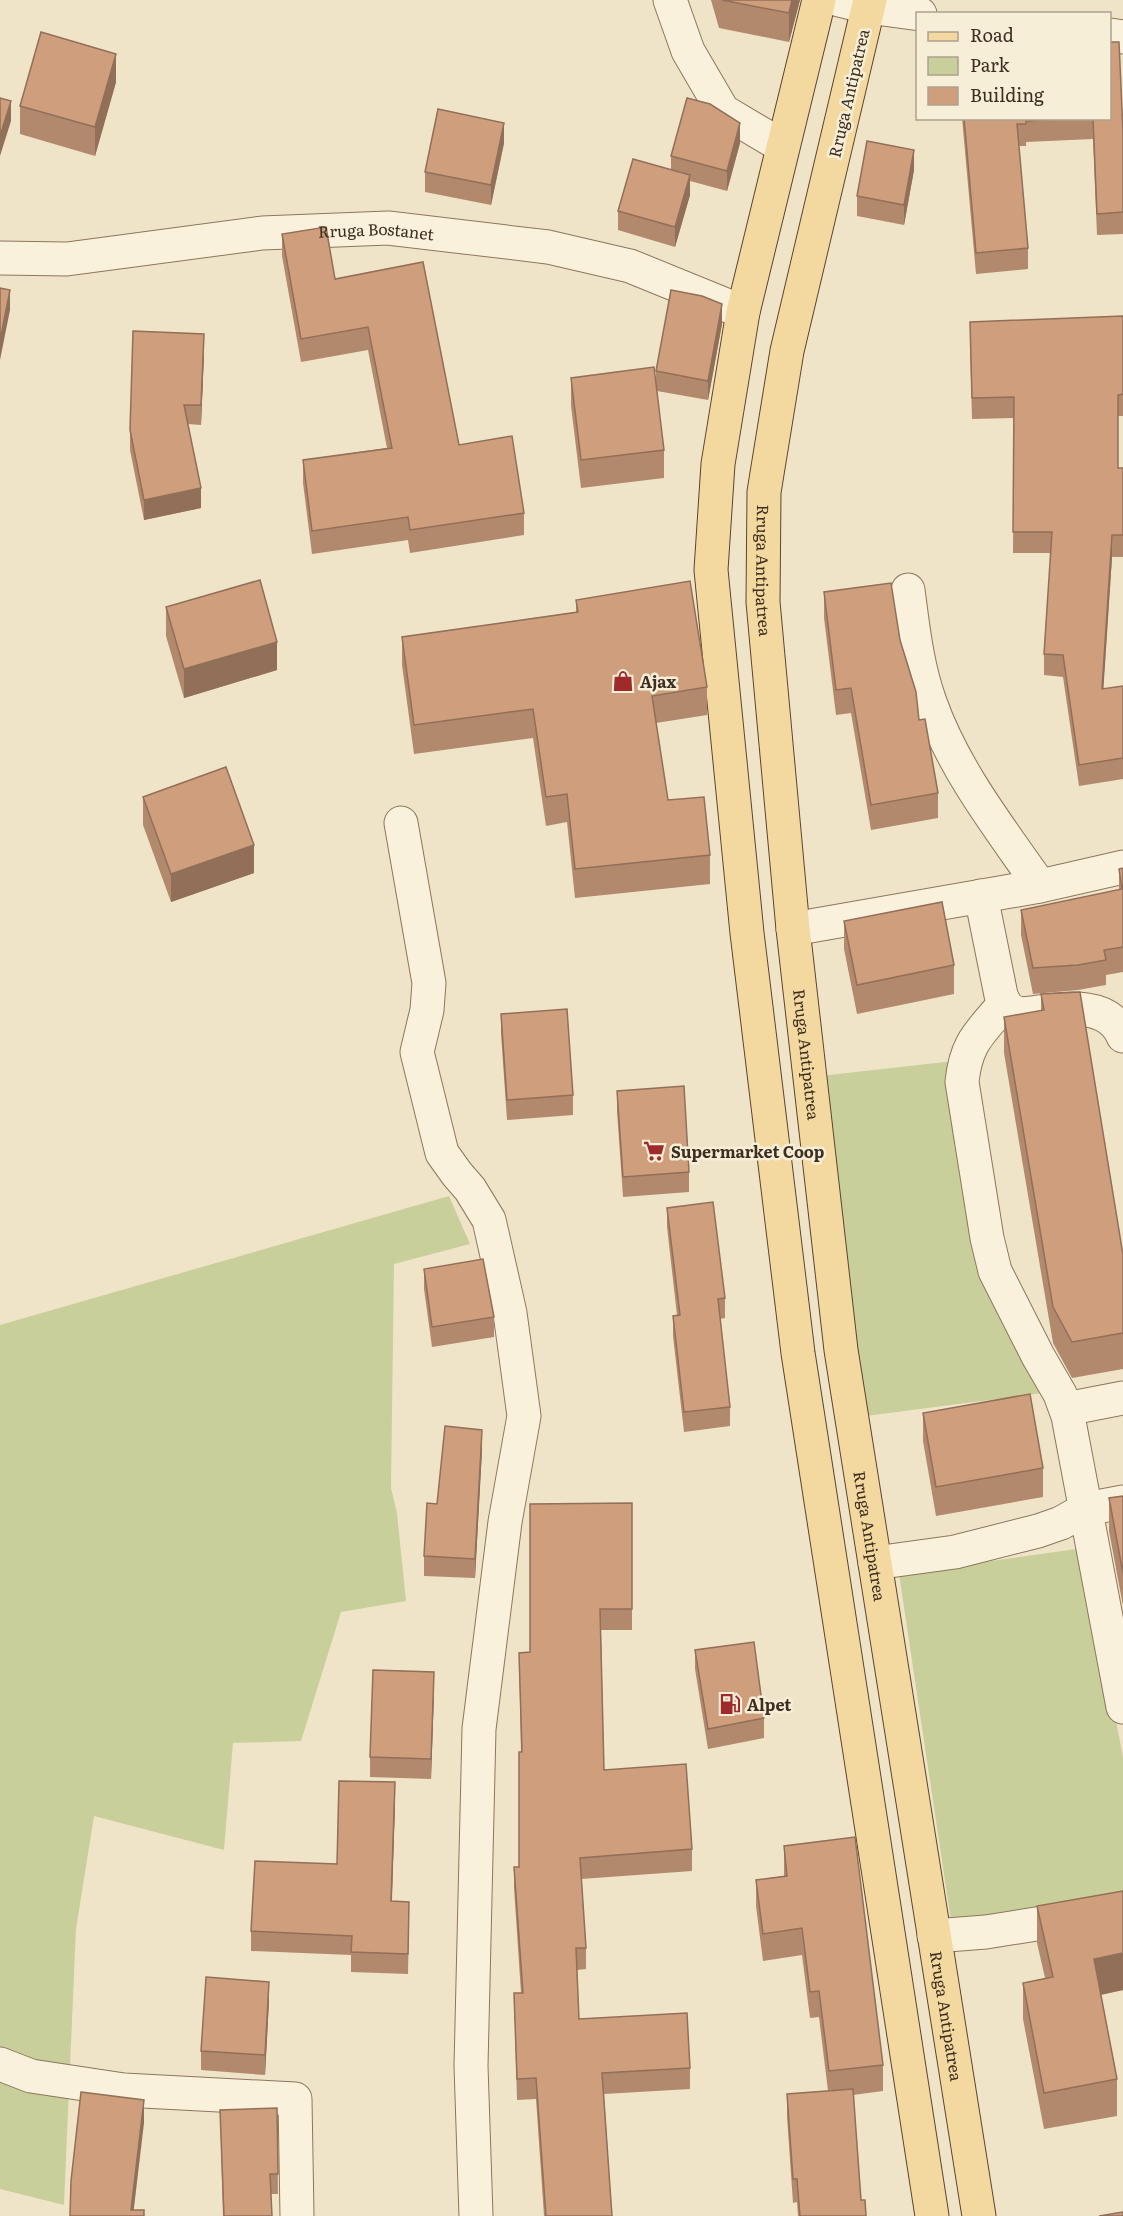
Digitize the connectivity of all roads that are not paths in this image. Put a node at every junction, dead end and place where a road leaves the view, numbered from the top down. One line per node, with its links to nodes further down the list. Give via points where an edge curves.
1 (670, 0): 5 (street, via 688,51 723,111)
2 (819, 0): 5 (main road)
3 (859, 2): 4 (street); 13 (main road, Rruga Antipatrea, via 787,351 764,492 763,602)
4 (916, 13)
5 (782, 147): 7 (main road)
6 (0, 258): 7 (street, Rruga Bostanet, via 68,259 262,233 388,228 548,247 630,266)
7 (743, 312): 27 (main road, via 718,464 712,582 747,933 798,1353)
8 (908, 590): 11 (street, via 922,676 940,727 963,775)
9 (401, 823): 26 (street, via 429,983 428,1010 417,1052 442,1153 471,1189 489,1220 510,1313 524,1416 505,1521 479,1729 471,2066)
10 (1123, 867): 11 (street)
11 (1040, 885): 12 (street)
12 (981, 896): 13 (street); 14 (street)
13 (793, 929): 20 (main road, Rruga Antipatrea, via 841,1350)
14 (1004, 1004): 15 (street, via 1021,1014 1088,1009 1106,1014); 17 (street, via 972,1042 964,1060 962,1082 994,1271)
15 (1123, 1036)
16 (1123, 1398): 17 (street)
17 (1066, 1409): 19 (street)
18 (1123, 1502): 19 (street)
19 (1086, 1509): 20 (street, via 1038,1531 955,1552); 21 (street)
20 (875, 1563): 23 (main road, Rruga Antipatrea)
21 (1123, 1707)
22 (1123, 1910): 23 (street, via 986,1932)
23 (934, 1936): 28 (main road, Rruga Antipatrea)
24 (0, 2064): 25 (street, via 31,2076 124,2090 295,2099)
25 (297, 2216)
26 (476, 2216)
27 (932, 2216)
28 (979, 2216)

